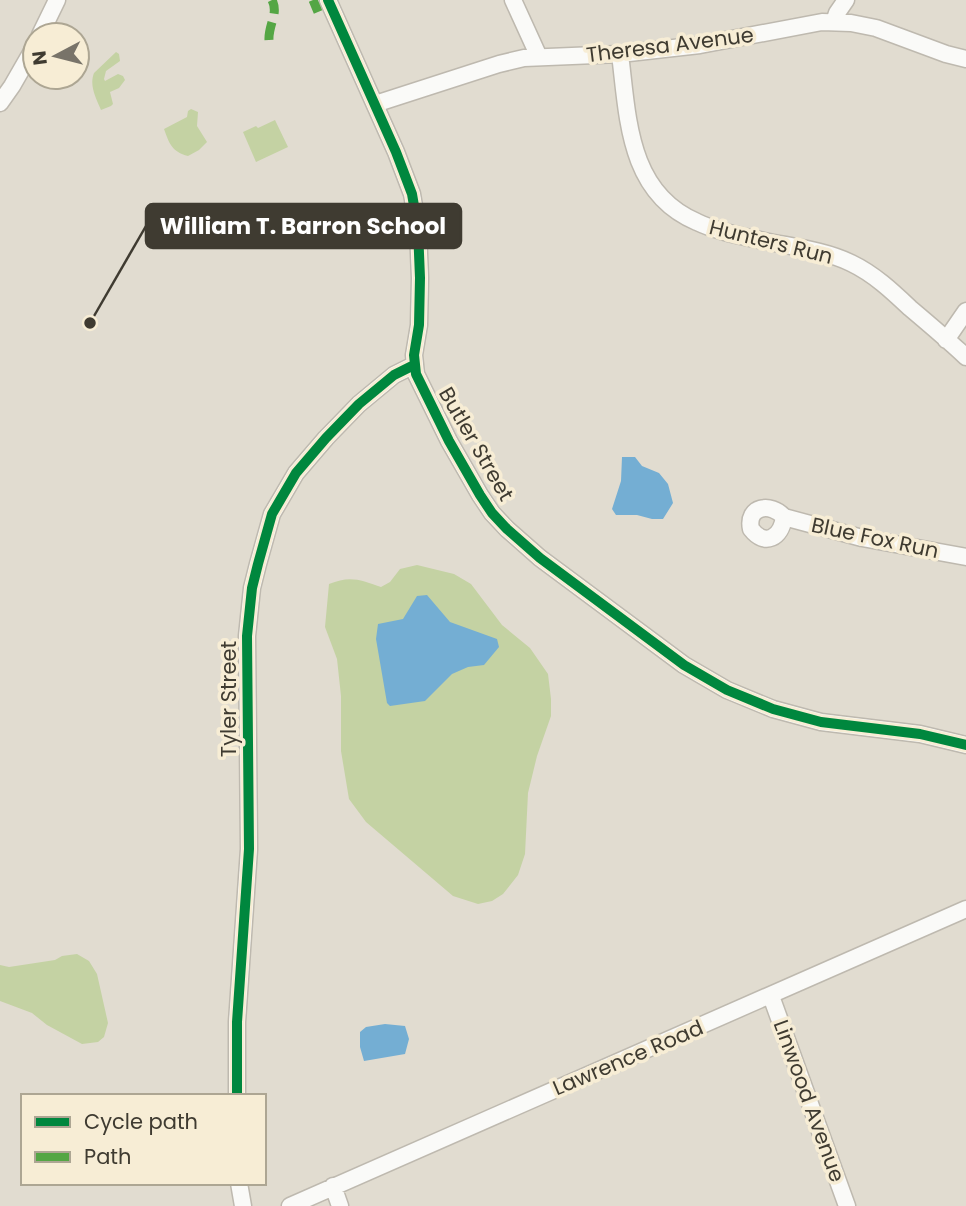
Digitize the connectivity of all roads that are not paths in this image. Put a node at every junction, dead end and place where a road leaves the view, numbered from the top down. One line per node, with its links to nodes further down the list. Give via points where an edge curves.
1 (57, 0): 5 (street)
2 (328, 0): 12 (street, Butler Street)
3 (513, 0): 8 (street)
4 (846, 0): 6 (street)
5 (47, 21)
6 (834, 22): 7 (street, Theresa Avenue); 9 (street, Theresa Avenue, via 876,28)
7 (620, 54): 8 (street, Theresa Avenue); 14 (street, Hunters Run, via 634,150 650,184 666,203 710,227 851,263 874,276)
8 (539, 57): 12 (street, Theresa Avenue, via 499,64)
9 (966, 59)
10 (21, 70): 11 (street)
11 (0, 103)
12 (375, 104): 16 (street, Butler Street, via 416,212 420,304)
13 (966, 311): 14 (street)
14 (946, 340): 15 (street, Hunters Run)
15 (966, 357)
16 (414, 365): 19 (street, Butler Street, via 449,441 499,521 540,558 684,665 750,701 797,716); 22 (street, Tyler Street, via 359,404 296,473 272,514 255,576 247,636 249,849 237,1022)
17 (784, 517): 18 (street, Blue Fox Run, via 862,538)
18 (966, 557)
19 (966, 745)
20 (966, 909): 21 (street, Lawrence Road)
21 (771, 996): 24 (street, Lawrence Road); 28 (street, Linwood Avenue)
22 (237, 1094)
23 (239, 1185): 25 (street)
24 (333, 1186): 26 (street, Lawrence Road); 27 (street)
25 (243, 1206)
26 (290, 1206)
27 (340, 1206)
28 (847, 1206)

